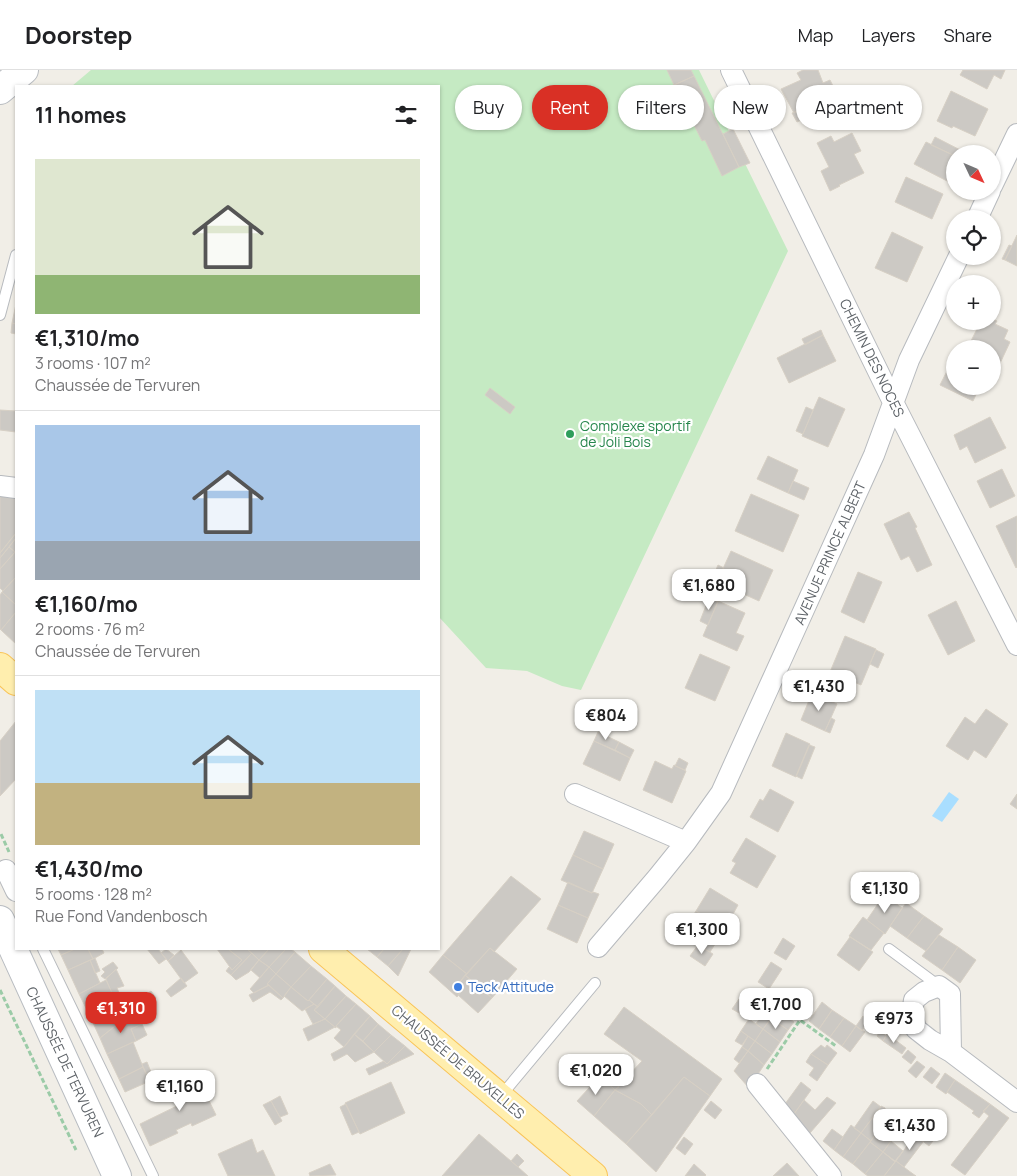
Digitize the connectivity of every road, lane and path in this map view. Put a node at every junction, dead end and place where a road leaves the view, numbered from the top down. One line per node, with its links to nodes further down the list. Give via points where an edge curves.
1 (24, 70): 3 (main road)
2 (731, 70): 9 (street, CHEMIN DES NOCES)
3 (0, 90)
4 (1017, 134): 5 (street)
5 (1001, 167)
6 (15, 259): 8 (lane)
7 (955, 265): 9 (street, AVENUE PRINCE ALBERT, via 909,360)
8 (0, 315)
9 (893, 402): 12 (street, CHEMIN DES NOCES); 14 (street, AVENUE PRINCE ALBERT, via 874,455 721,793)
10 (0, 486): 11 (street)
11 (15, 488)
12 (1017, 645)
13 (575, 794): 14 (street)
14 (686, 842): 19 (street, AVENUE PRINCE ALBERT)
15 (6, 870): 16 (street)
16 (15, 889)
17 (0, 920): 18 (main road, CHAUSSÉE DE TERVUREN)
18 (14, 948): 32 (main road, CHAUSSÉE DE TERVUREN)
19 (598, 948)
20 (889, 949): 24 (lane)
21 (43, 950): 33 (lane, CHAUSSÉE DE TERVUREN)
22 (324, 950): 29 (main road, CHAUSSÉE DE BRUXELLES)
23 (595, 983): 29 (lane)
24 (939, 986): 27 (street, via 950,994); 27 (street, via 914,1000 912,1013 916,1029)
25 (0, 990): 31 (path)
26 (836, 1046): 28 (path, via 800,1020)
27 (951, 1052): 30 (street)
28 (757, 1084): 35 (street)
29 (500, 1097): 34 (main road, CHAUSSÉE DE BRUXELLES)
30 (1017, 1102)
31 (80, 1158)
32 (117, 1176)
33 (152, 1176)
34 (593, 1176)
35 (831, 1176)

